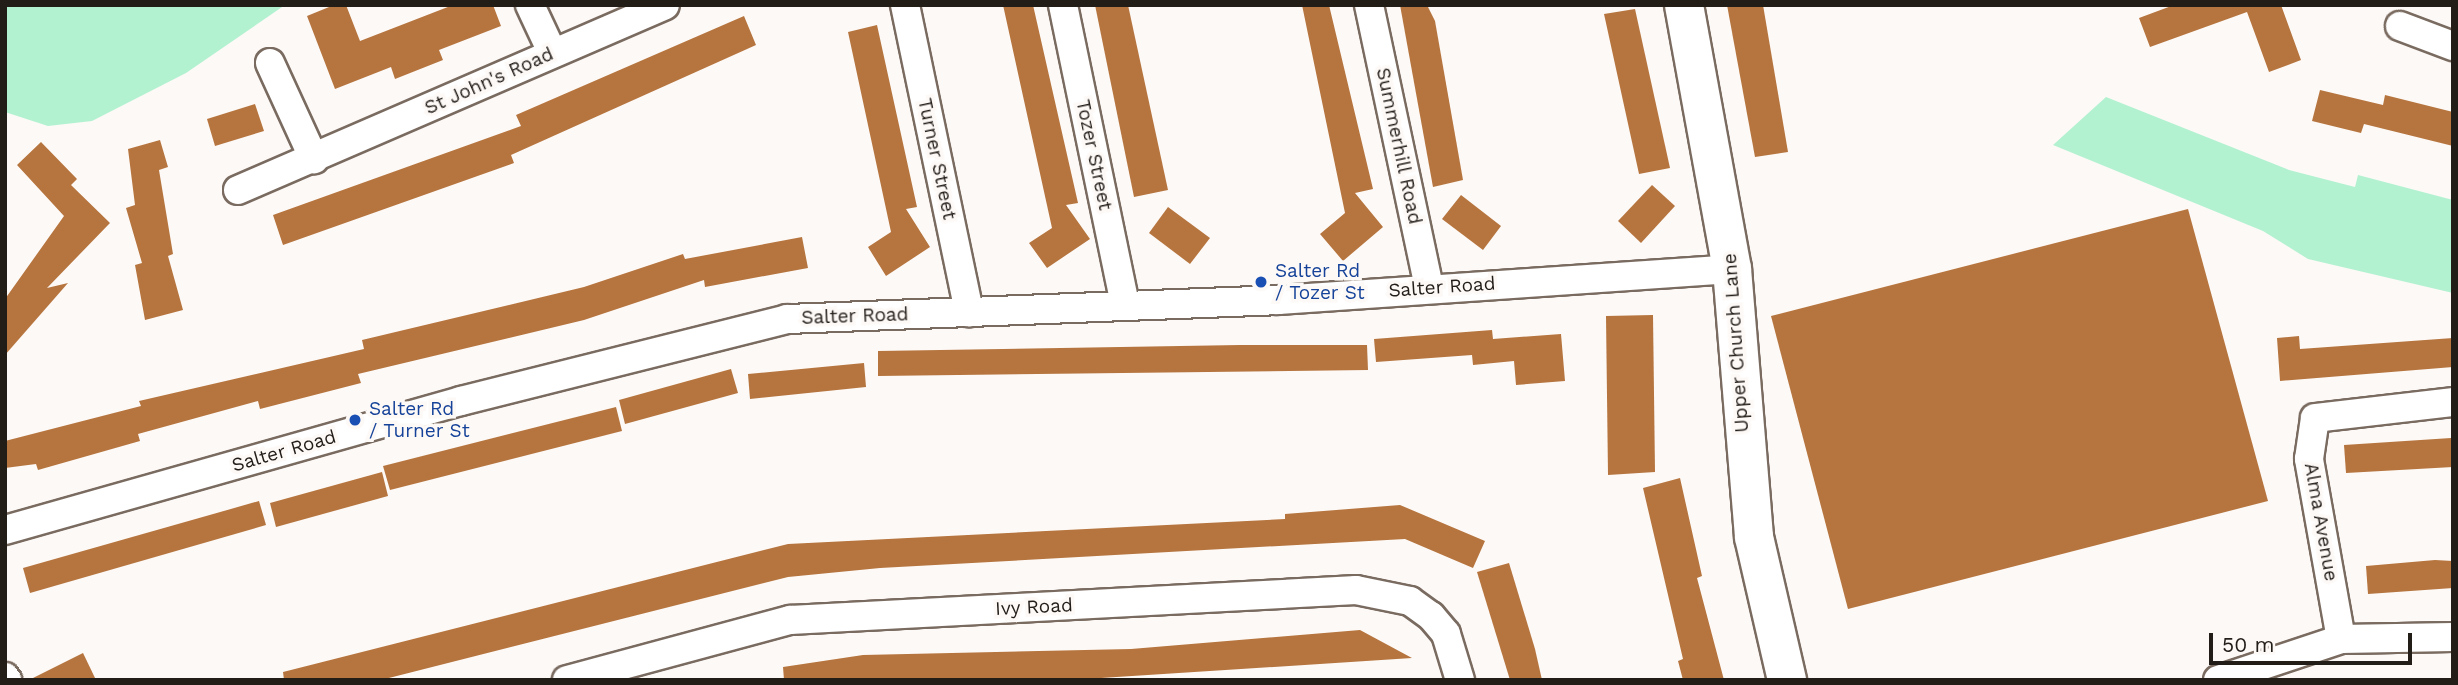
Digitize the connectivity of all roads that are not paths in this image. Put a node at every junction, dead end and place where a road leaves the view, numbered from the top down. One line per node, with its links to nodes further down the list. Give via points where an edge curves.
1 (530, 5): 9 (street)
2 (665, 5): 9 (street, St John's Road)
3 (905, 5): 16 (street, Turner Street)
4 (1063, 5): 15 (street, Tozer Street)
5 (1369, 5): 14 (street, Summerhill Road)
6 (1684, 5): 13 (main road, Upper Church Lane)
7 (2400, 26): 8 (street)
8 (2453, 46)
9 (552, 52): 11 (street, St John's Road)
10 (270, 63): 11 (street)
11 (314, 159): 12 (street, St John's Road)
12 (238, 190)
13 (1732, 269): 14 (street, Salter Road); 23 (main road, Upper Church Lane, via 1754,537)
14 (1429, 287): 15 (street, Salter Road)
15 (1125, 305): 16 (street, Salter Road)
16 (969, 312): 18 (street, Salter Road, via 787,319 461,401)
17 (2453, 402): 20 (street, Alma Avenue, via 2315,418 2309,458)
18 (5, 530)
19 (2453, 637): 20 (street)
20 (2342, 639): 24 (street)
21 (567, 680): 22 (street, Ivy Road, via 790,620 1356,590 1410,601 1431,616 1446,634)
22 (1460, 680)
23 (1787, 680)
24 (2218, 680)

